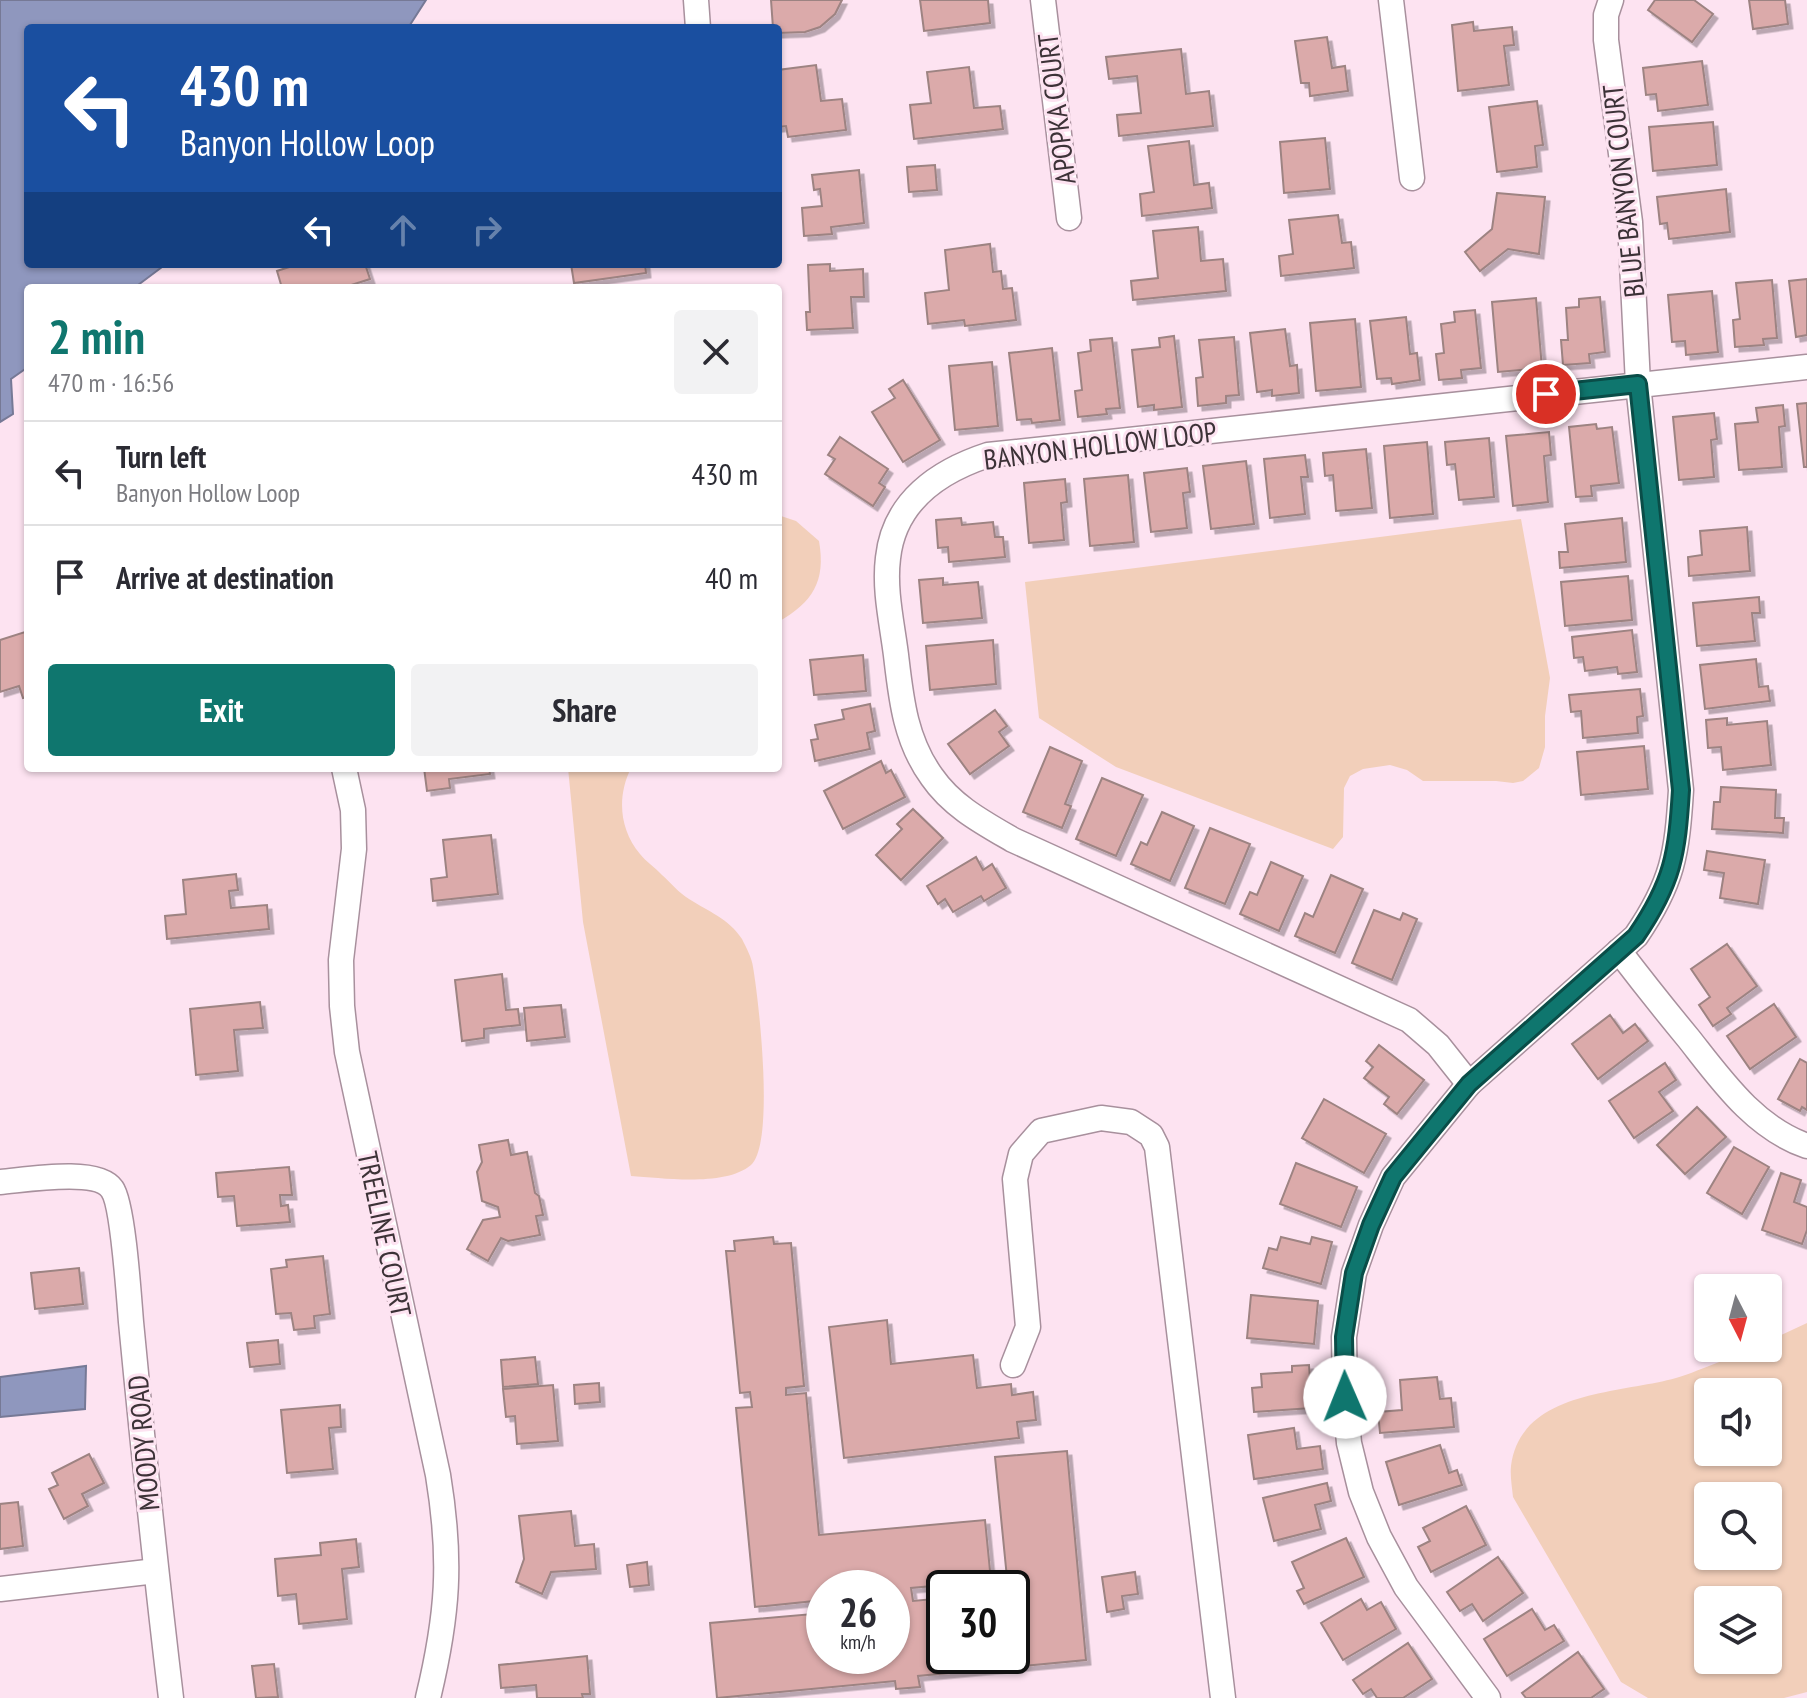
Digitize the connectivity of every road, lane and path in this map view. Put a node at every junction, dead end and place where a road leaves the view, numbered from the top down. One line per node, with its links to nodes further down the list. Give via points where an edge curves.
1 (696, 0): 5 (street)
2 (1043, 0): 7 (street, APOPKA COURT)
3 (1391, 0): 6 (street)
4 (1611, 0): 9 (street, BLUE BANYON COURT, via 1606,40 1630,222)
5 (698, 24)
6 (1412, 178)
7 (1069, 218)
8 (1807, 367): 9 (street, BANYON HOLLOW LOOP)
9 (1638, 384): 11 (street, BLUE BANYON COURT, via 1681,790 1669,878 1636,936); 12 (street, BANYON HOLLOW LOOP, via 988,455 939,475 920,491 899,522 888,555 906,724 932,777 967,813 1013,840 1409,1020 1438,1045)
10 (345, 772): 19 (street, TREELINE COURT, via 354,849 341,960 347,1052 445,1516 447,1602)
11 (1619, 951): 12 (street, BLUE BANYON COURT); 13 (street, via 1733,1094 1759,1119)
12 (1469, 1084): 21 (street, BLUE BANYON COURT, via 1393,1177 1371,1225 1354,1273 1344,1337 1345,1397 1354,1466 1379,1537 1414,1598)
13 (1807, 1146)
14 (0, 1182): 16 (street, MOODY ROAD, via 95,1177 112,1189 126,1270)
15 (1013, 1365): 20 (street, via 1028,1327 1015,1179 1021,1154 1041,1131 1101,1118 1131,1122 1151,1135 1157,1147)
16 (156, 1571): 17 (street); 18 (street, MOODY ROAD)
17 (0, 1589)
18 (171, 1698)
19 (428, 1698)
20 (1223, 1698)
21 (1488, 1698)

